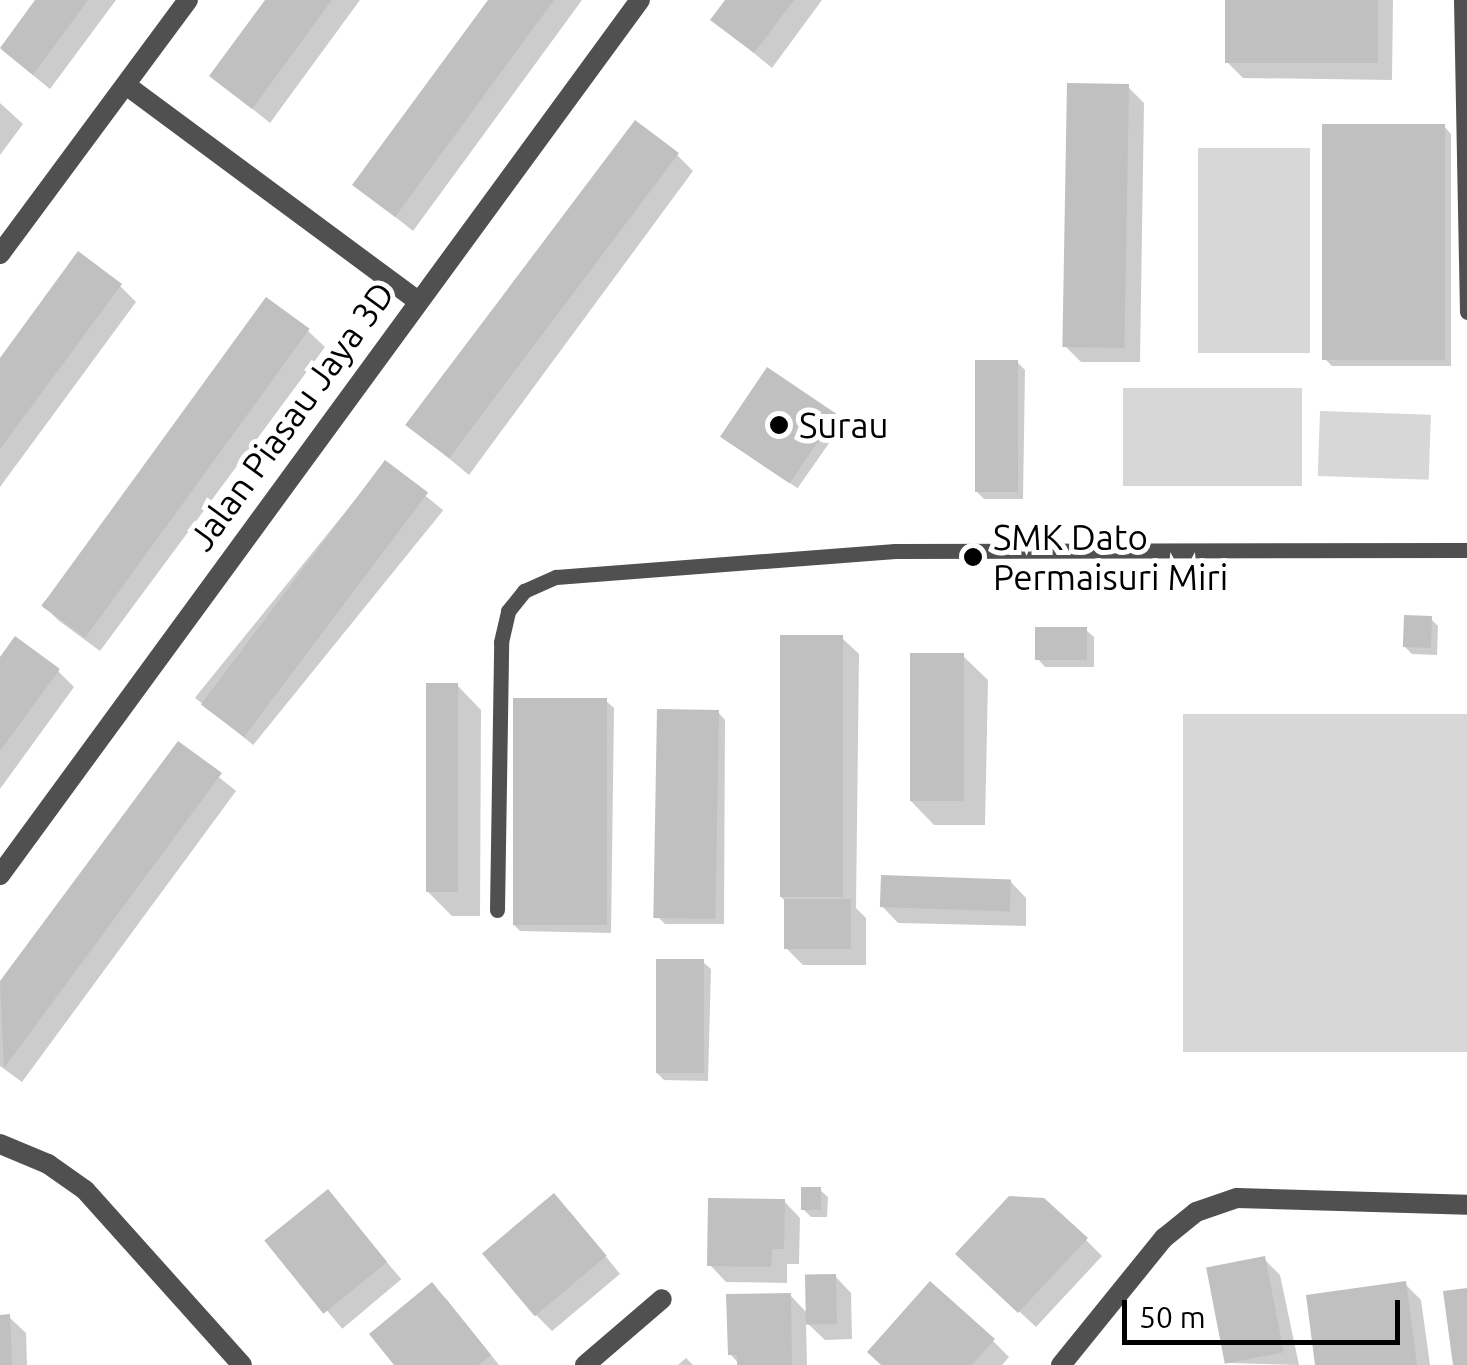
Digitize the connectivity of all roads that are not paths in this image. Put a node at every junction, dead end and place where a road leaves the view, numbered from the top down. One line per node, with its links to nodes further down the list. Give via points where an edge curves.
1 (188, 0): 4 (street)
2 (640, 0): 6 (street, Jalan Piasau Jaya 3D)
3 (1461, 0): 7 (lane)
4 (126, 86): 5 (street); 6 (street)
5 (0, 254)
6 (415, 300): 9 (street, Jalan Piasau Jaya 3D)
7 (1467, 312)
8 (1467, 550): 10 (lane, via 894,551 556,578 524,591 508,611 501,642)
9 (0, 875)
10 (497, 910)
11 (0, 1144): 14 (street, via 48,1164 85,1190)
12 (1467, 1205): 16 (street, via 1238,1198 1196,1212 1164,1238)
13 (662, 1298): 15 (street)
14 (242, 1365)
15 (585, 1365)
16 (1061, 1365)

